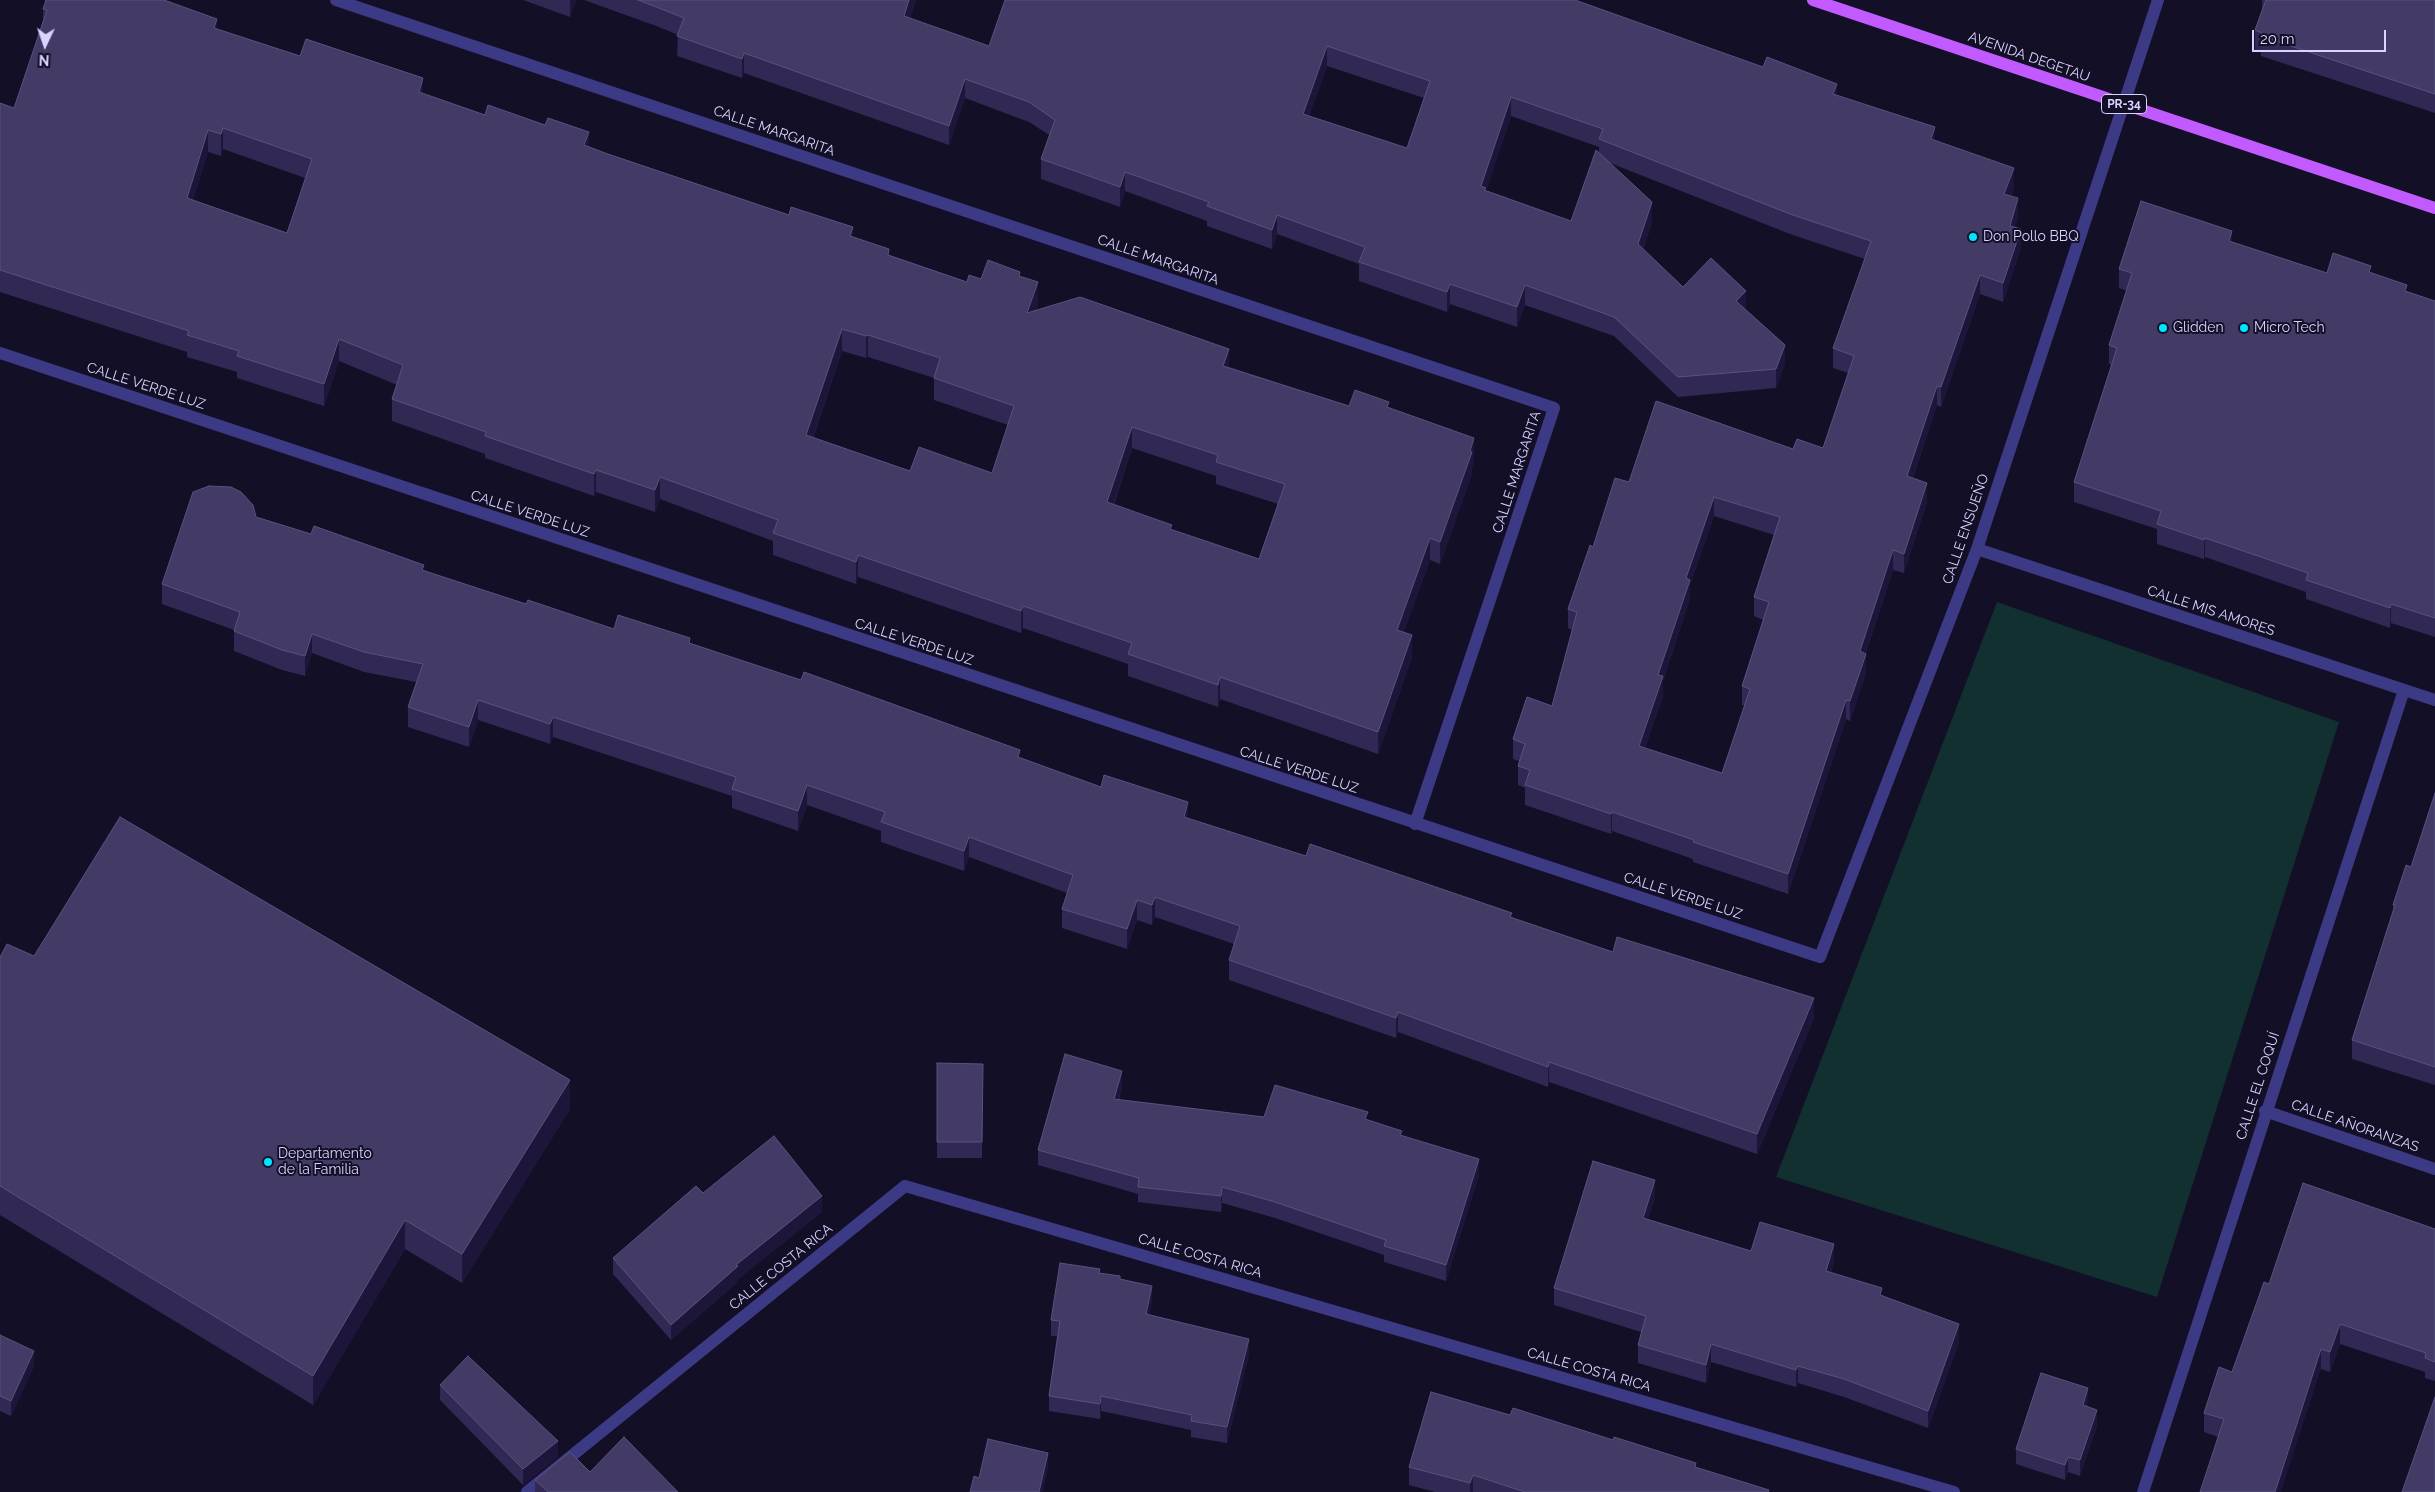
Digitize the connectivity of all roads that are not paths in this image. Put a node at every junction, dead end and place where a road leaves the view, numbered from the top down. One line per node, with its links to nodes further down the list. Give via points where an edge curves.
1 (336, 0): 10 (street, CALLE MARGARITA, via 1554,408)
2 (1813, 0): 4 (main road, AVENIDA DEGETAU / PR-34)
3 (2158, 0): 4 (street, CALLE ENSUEÑO)
4 (2122, 104): 5 (main road, AVENIDA DEGETAU / PR-34); 7 (street, CALLE ENSUEÑO)
5 (2435, 208)
6 (0, 353): 10 (street, CALLE VERDE LUZ)
7 (1977, 549): 8 (street, CALLE MIS AMORES); 11 (street, CALLE ENSUEÑO)
8 (2404, 690): 9 (street, CALLE MIS AMORES); 12 (street, CALLE EL COQUÍ)
9 (2435, 700)
10 (1415, 824): 11 (street, CALLE VERDE LUZ)
11 (1820, 957)
12 (2265, 1111): 13 (street, CALLE AÑORANZAS); 16 (street, CALLE EL COQUÍ)
13 (2435, 1169)
14 (527, 1492): 15 (street, CALLE COSTA RICA, via 905,1186)
15 (1954, 1492)
16 (2143, 1492)

